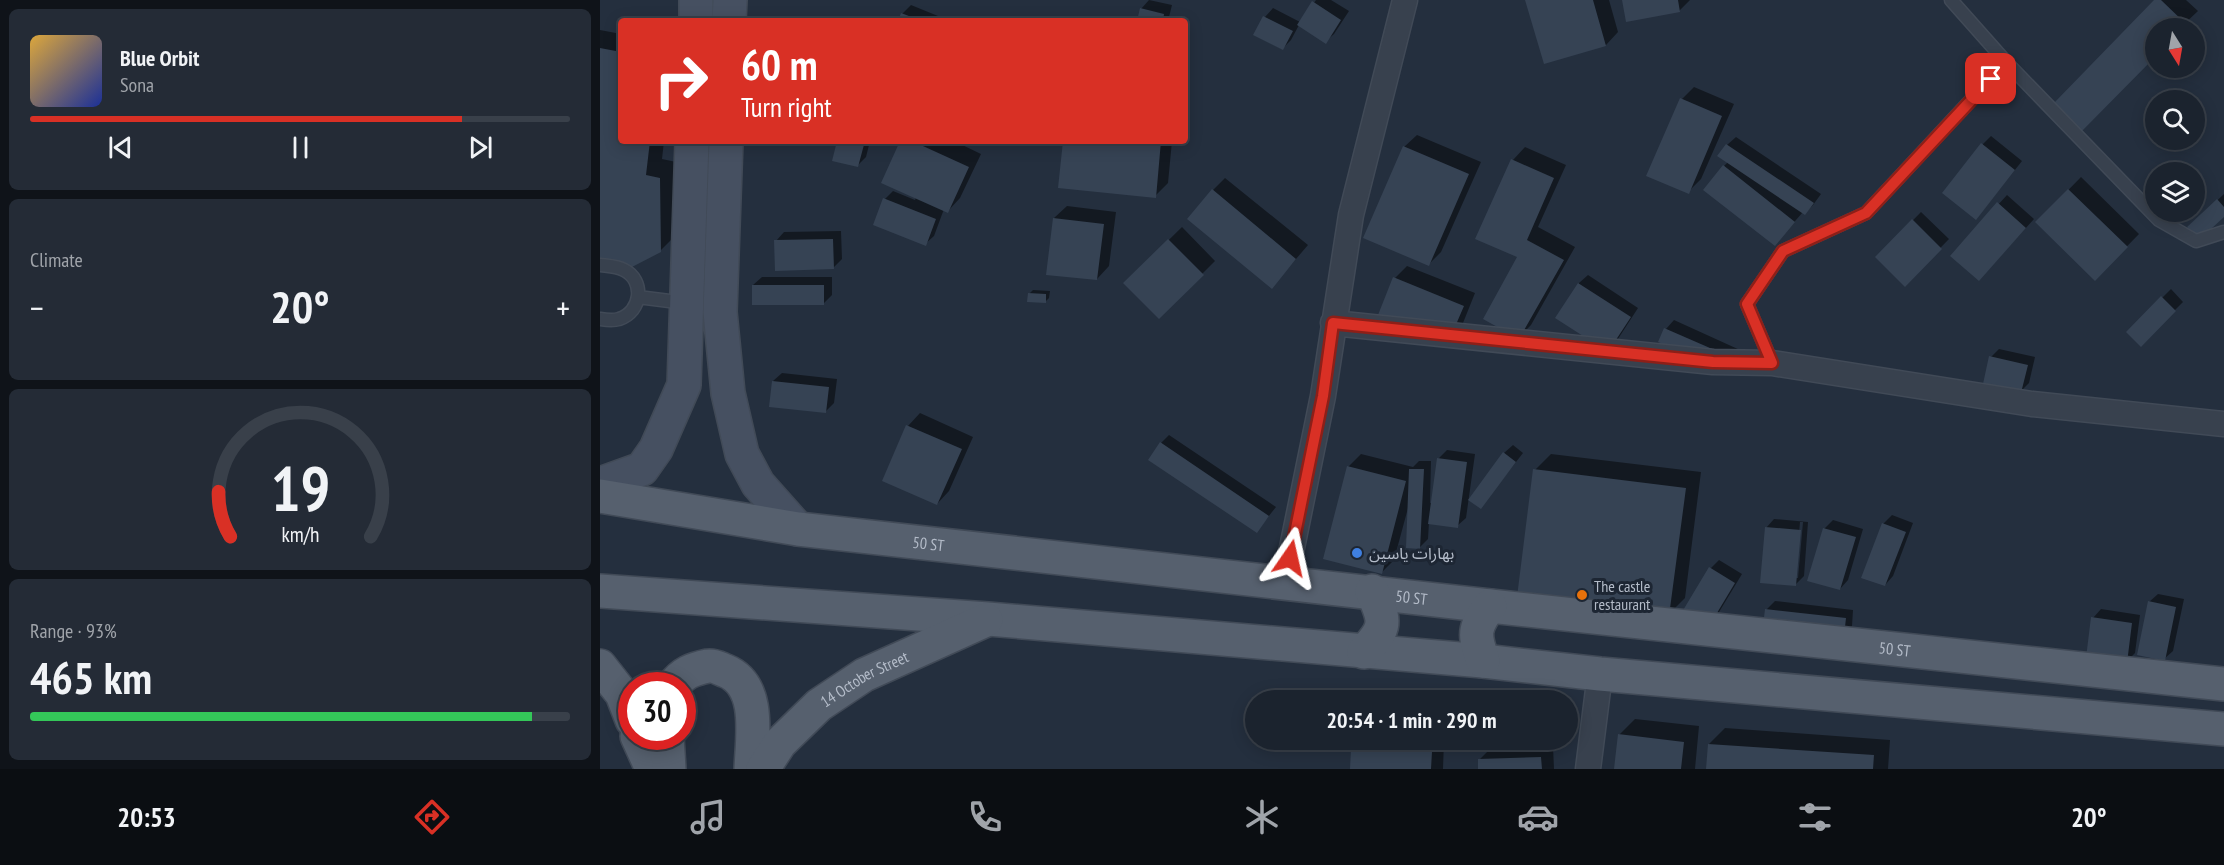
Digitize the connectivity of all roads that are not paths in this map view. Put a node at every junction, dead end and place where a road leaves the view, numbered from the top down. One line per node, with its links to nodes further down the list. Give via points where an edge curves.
1 (696, 0): 5 (main road)
2 (730, 0): 6 (main road)
3 (1405, 0): 15 (street, via 1351,215)
4 (1951, 0): 7 (lane)
5 (696, 18)
6 (729, 18)
7 (2006, 62): 10 (lane, via 2159,220 2196,241); 16 (lane, via 1866,213 1783,251 1747,304)
8 (692, 144): 13 (main road)
9 (726, 144): 20 (main road, via 720,312 728,393 742,454 758,484)
10 (2224, 232)
11 (600, 265): 12 (lane, via 625,270 633,277)
12 (639, 297): 13 (lane); 14 (lane, via 628,315 619,320)
13 (687, 303): 18 (main road, via 684,385 656,449 642,469)
14 (600, 319)
15 (1333, 323): 16 (street, via 1713,362); 21 (street, via 1323,396)
16 (1772, 363): 17 (street, via 2032,404)
17 (2224, 424)
18 (600, 484)
19 (600, 496): 20 (main road, 50 ST)
20 (798, 529): 21 (main road, 50 ST)
21 (1286, 582): 23 (main road, 50 ST)
22 (600, 591): 25 (main road)
23 (1372, 591): 24 (main road, 50 ST); 26 (main road, via 1382,613 1380,634)
24 (1490, 606): 27 (main road, via 1479,621 1477,641); 31 (main road, 50 ST)
25 (988, 619): 26 (main road); 39 (main road, 14 October Street, via 864,675 819,705 788,735)
26 (1364, 652): 27 (main road)
27 (1483, 661): 30 (main road)
28 (600, 666): 32 (main road)
29 (687, 672): 38 (main road, via 713,666 733,674 748,693 753,712)
30 (1600, 674): 33 (main road); 40 (street)
31 (2224, 684)
32 (618, 689)
33 (2224, 729)
34 (643, 750): 36 (main road)
35 (668, 750): 37 (main road)
36 (652, 769)
37 (669, 769)
38 (751, 769)
39 (763, 769)
40 (1588, 769)

